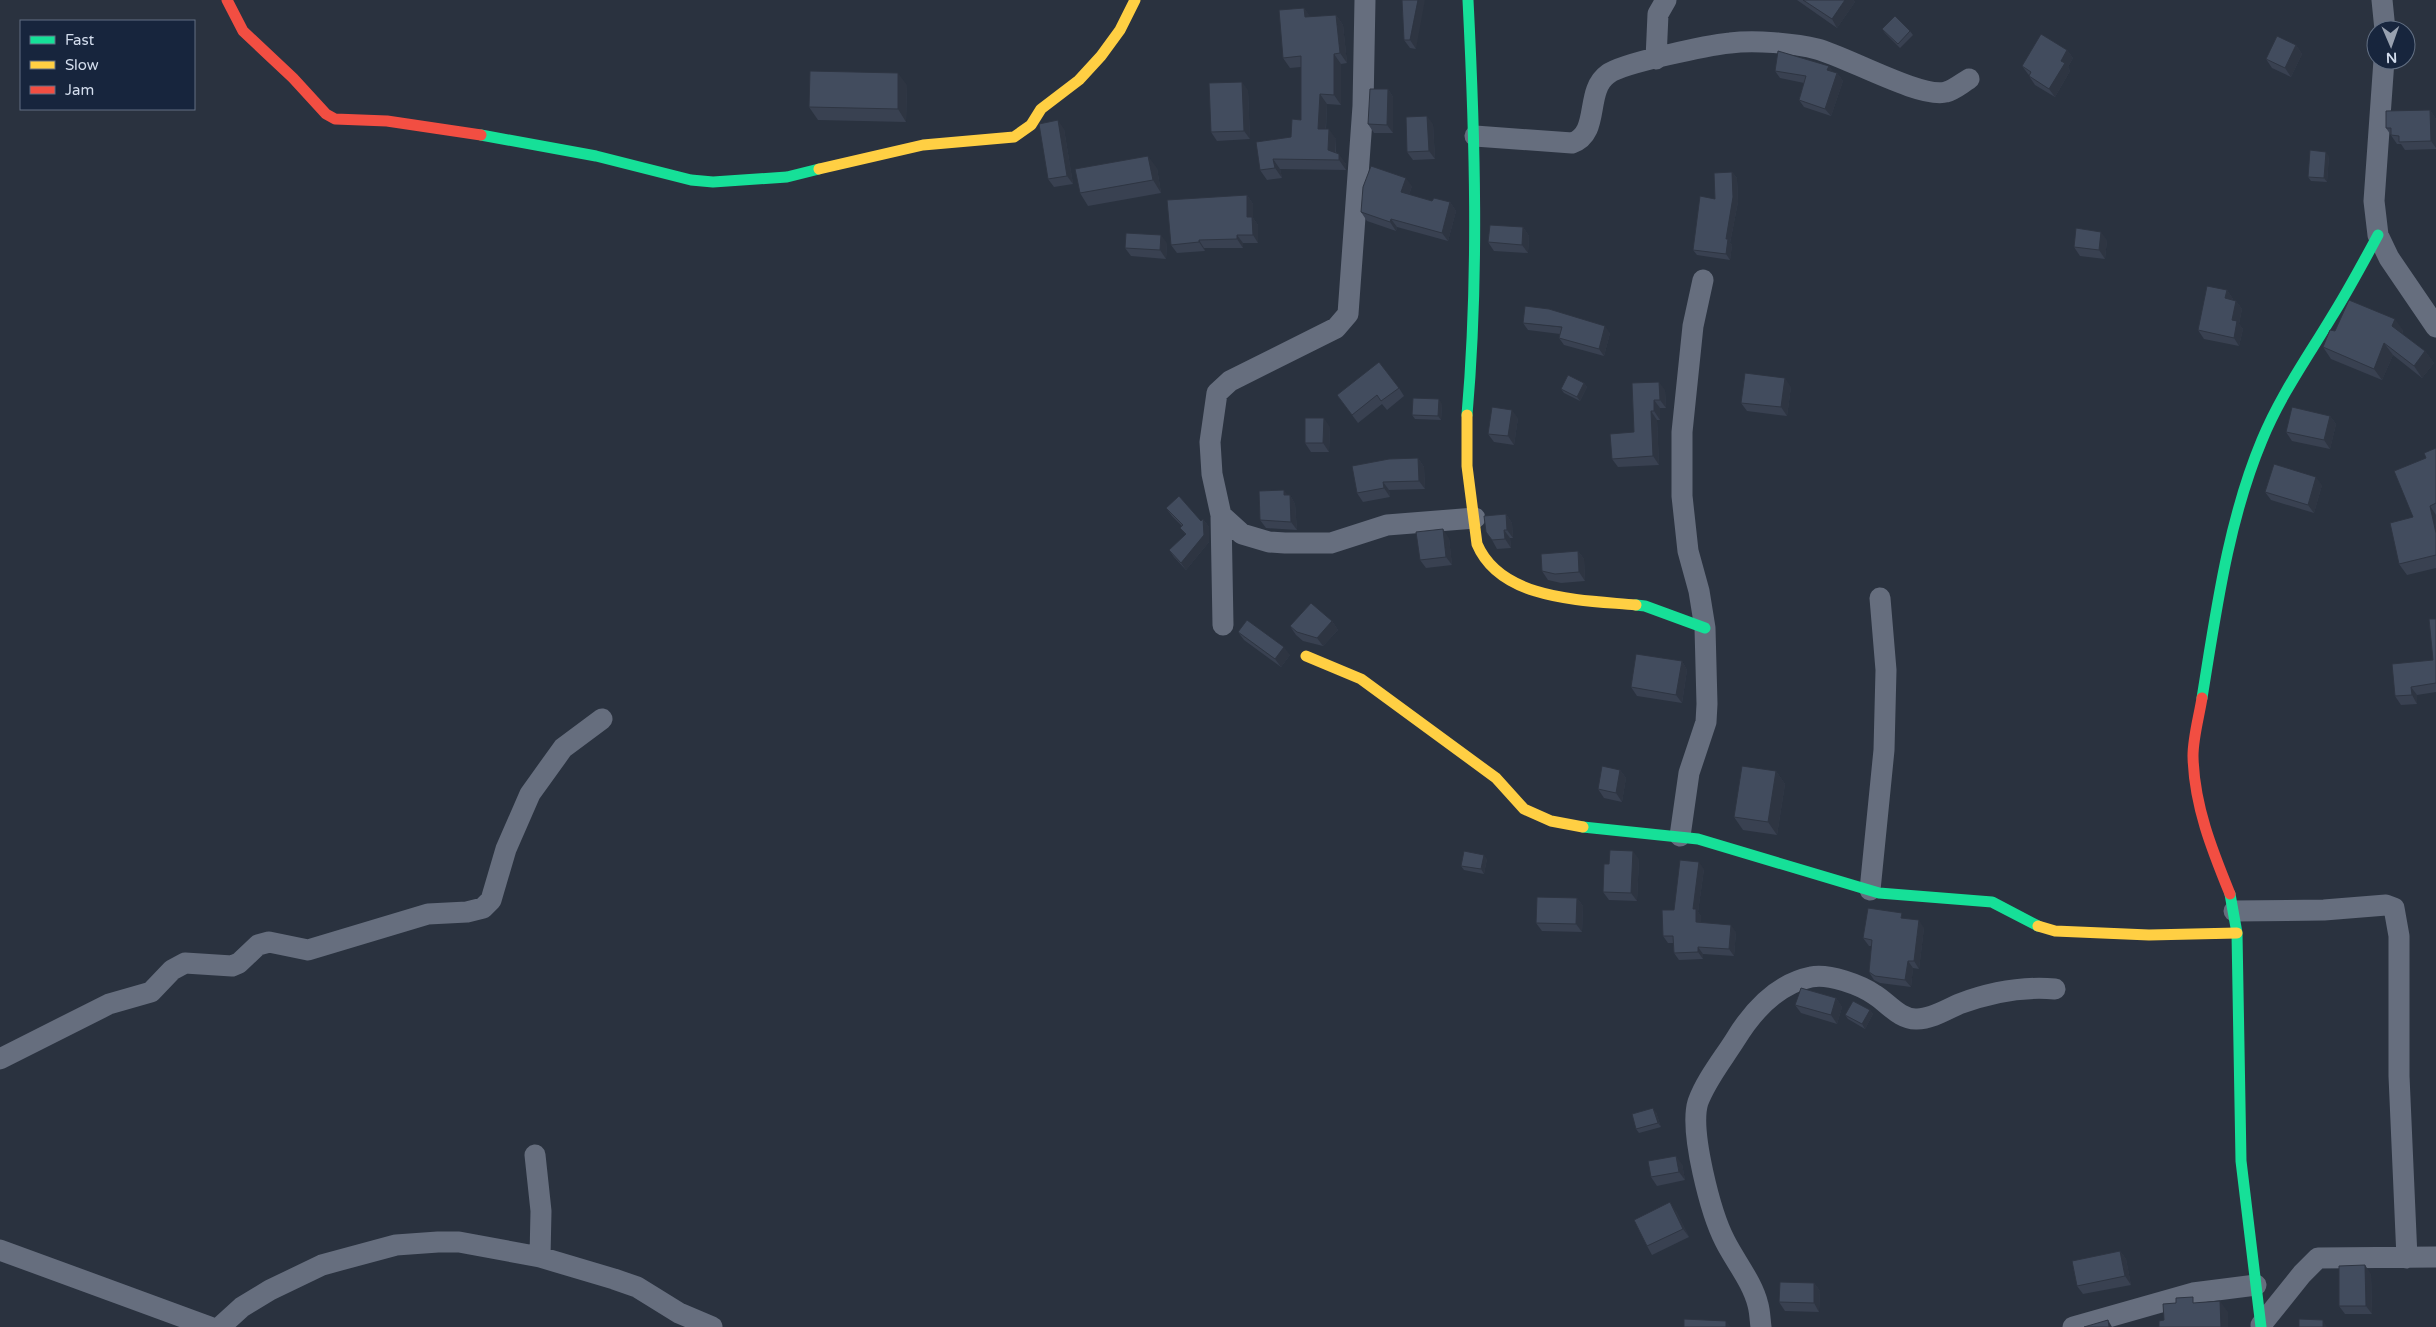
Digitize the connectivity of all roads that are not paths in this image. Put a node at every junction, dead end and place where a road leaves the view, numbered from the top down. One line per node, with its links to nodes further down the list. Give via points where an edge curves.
1 (227, 0): 2 (street, via 243,31 335,120 387,120 430,126 596,156 691,180 713,182 787,177 923,145 1014,137 1031,125 1041,109 1079,80 1101,56 1120,30)
2 (1135, 0)
3 (1365, 0): 15 (street, via 1362,106 1349,308 1336,328 1230,381 1217,394 1210,460)
4 (1468, 0): 11 (street)
5 (1666, 0): 8 (street, via 1658,14)
6 (2382, 0): 7 (street)
7 (2384, 20)
8 (1656, 59): 10 (street, via 1731,43 1779,44 1817,49 1872,72 1934,92 1946,92); 11 (street, via 1609,73 1596,88 1587,132 1581,140 1572,143)
9 (2383, 70): 12 (street, via 2374,201)
10 (1970, 79)
11 (1475, 136): 16 (street, via 1473,344 1466,427 1467,466)
12 (2378, 235): 14 (street, via 2389,258); 24 (street, via 2332,317 2293,376 2262,440 2242,498 2220,590 2193,755 2199,806)
13 (1703, 280): 19 (street, via 1693,326 1682,432 1682,496 1688,551)
14 (2436, 327)
15 (1221, 515): 16 (street, via 1242,534 1262,541 1285,543 1331,543 1387,525); 18 (street)
16 (1475, 518): 19 (street, via 1477,544 1482,556 1517,585 1557,598 1645,606)
17 (1880, 598): 23 (street, via 1886,670 1884,750)
18 (1223, 624)
19 (1705, 628): 22 (street, via 1706,722 1689,773)
20 (1306, 656): 22 (street, via 1361,679 1483,767 1524,809 1535,815 1551,822 1602,830)
21 (602, 719): 27 (street, via 563,748 530,794 506,849 491,900 483,908 428,914 308,950 269,942 258,945 232,966 185,963 172,970 151,992 109,1004)
22 (1680, 836): 23 (street)
23 (1870, 890): 25 (street, via 1891,896 1992,902 2046,930 2150,935)
24 (2234, 911): 25 (street); 32 (street, via 2324,910 2386,905 2394,908 2399,936 2399,1076)
25 (2237, 933): 33 (street, via 2241,1161)
26 (2055, 989): 38 (street, via 2031,987 1987,994 1916,1020 1901,1015 1874,994 1852,983 1812,976 1784,988 1758,1008 1698,1102 1697,1128 1705,1184 1714,1214 1758,1303)
27 (0, 1059)
28 (535, 1155): 30 (street, via 541,1211)
29 (0, 1250): 35 (street)
30 (540, 1257): 36 (street, via 459,1242 382,1248 322,1265 270,1290 242,1307); 37 (street, via 637,1287 678,1313)
31 (2436, 1257): 32 (street)
32 (2407, 1258): 34 (street, via 2318,1258)
33 (2256, 1285): 34 (street); 39 (street, via 2193,1292)
34 (2261, 1326)
35 (210, 1327)
36 (220, 1327)
37 (712, 1327)
38 (1761, 1327)
39 (2073, 1327)

